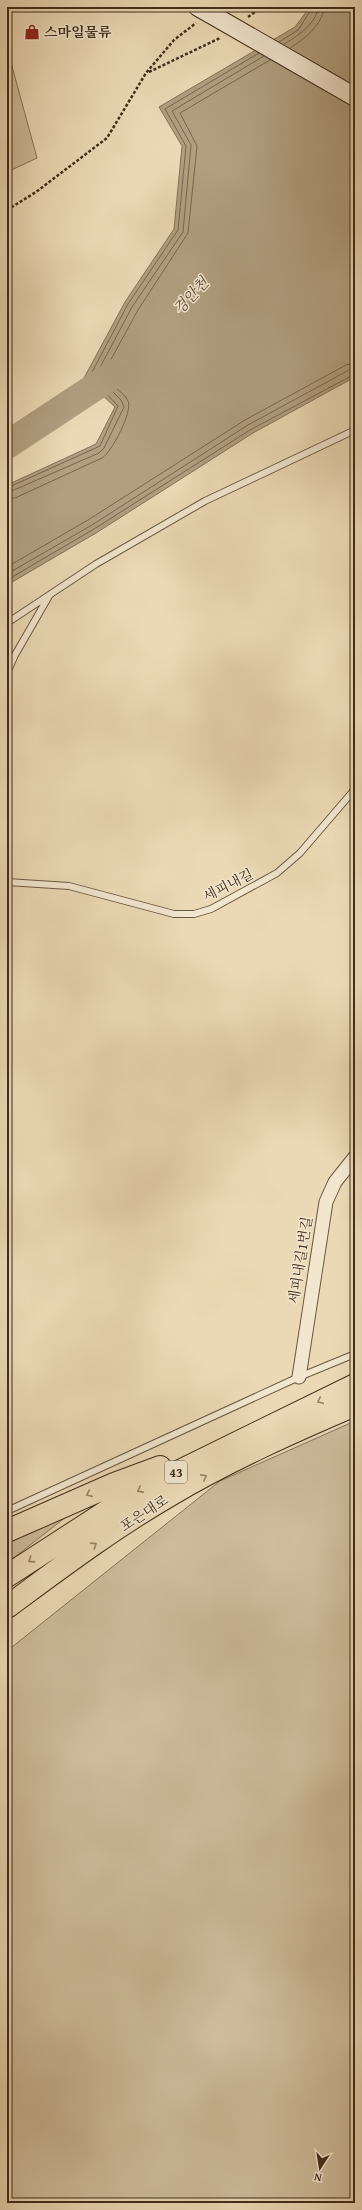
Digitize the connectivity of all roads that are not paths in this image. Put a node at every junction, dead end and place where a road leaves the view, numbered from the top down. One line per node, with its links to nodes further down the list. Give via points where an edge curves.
1 (213, 17): 2 (street, bridge)
2 (355, 97)
3 (355, 430): 4 (lane, via 205,501 96,564)
4 (50, 594): 5 (lane); 6 (lane, via 15,654)
5 (7, 623)
6 (7, 673)
7 (355, 789): 8 (lane, 세피내길, via 300,853 277,873 211,909 194,914 174,914 69,886)
8 (7, 882)
9 (355, 1157): 11 (street, 세피내길1번길, via 335,1182 326,1202)
10 (355, 1354): 11 (lane)
11 (299, 1376): 15 (lane)
12 (355, 1385): 14 (highway, 포은대로 / 43, one-way to 14)
13 (355, 1405): 17 (highway, 포은대로 / 43, one-way to 13, via 169,1495 270,1442)
14 (257, 1432): 16 (highway, one-way to 16, via 114,1484); 18 (highway, 포은대로 / 43, one-way to 18, via 135,1493)
15 (7, 1511)
16 (7, 1531)
17 (62, 1567): 19 (highway, 포은대로); 20 (highway)
18 (7, 1576)
19 (7, 1607)
20 (7, 1623)

